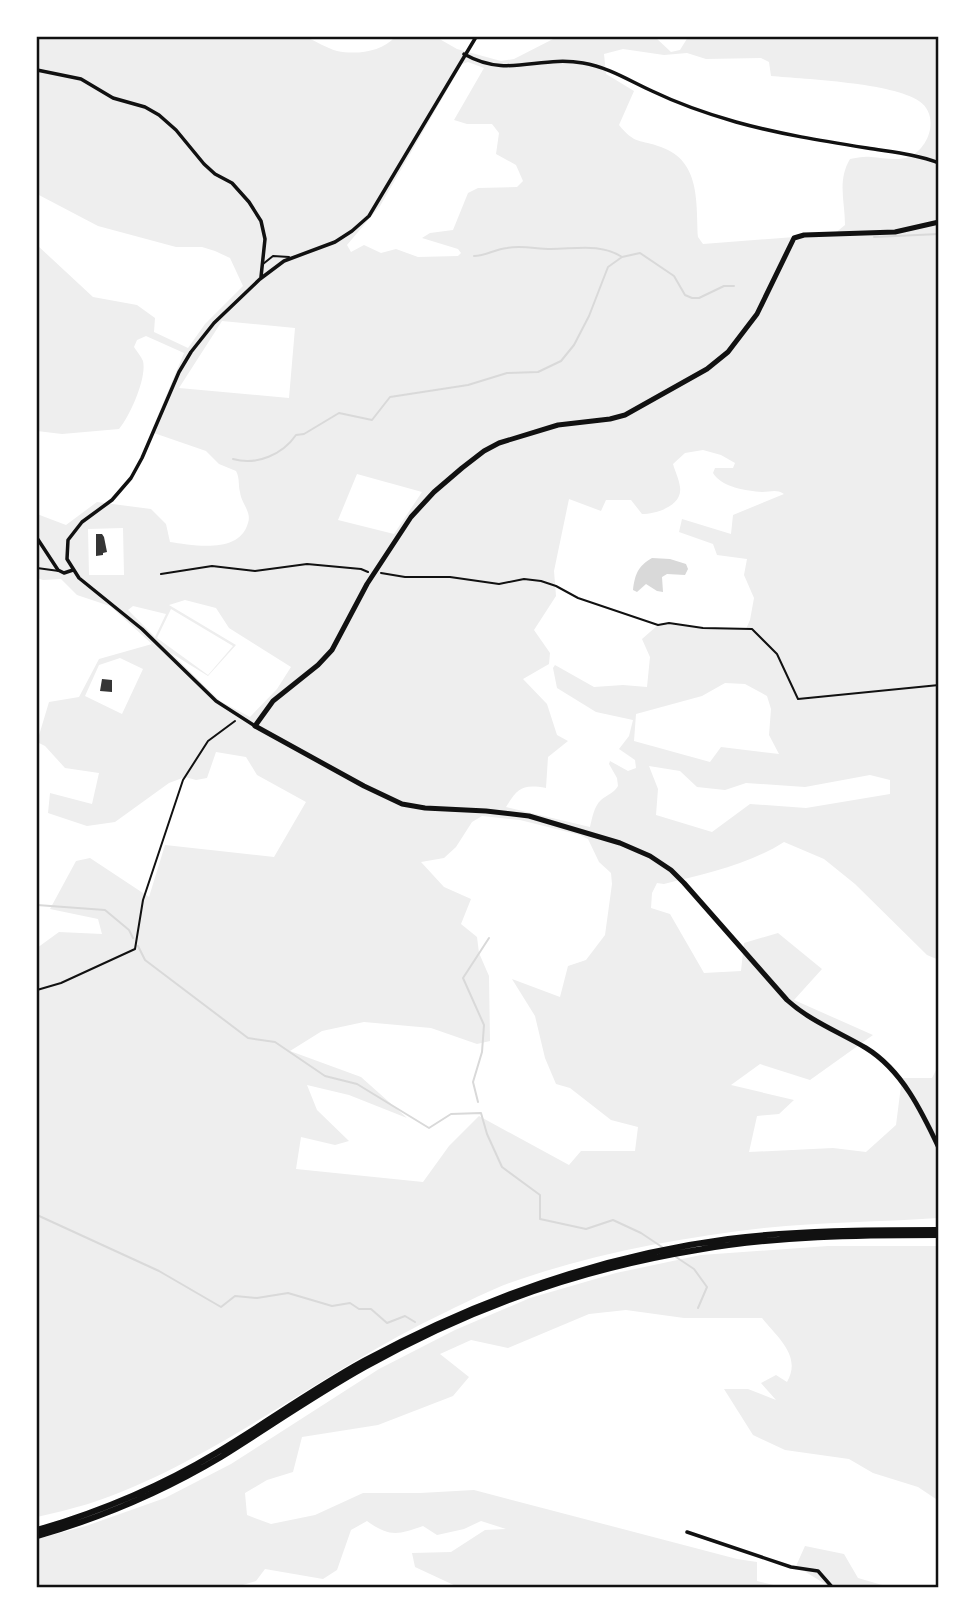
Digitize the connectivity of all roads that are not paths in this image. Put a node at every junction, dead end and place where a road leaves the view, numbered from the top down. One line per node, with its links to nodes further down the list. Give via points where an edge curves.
1 (476, 37): 2 (street)
2 (464, 54): 4 (street, via 500,67 545,61 584,63 736,122); 6 (street, via 369,216 335,242)
3 (37, 70): 7 (street, via 81,79 113,98 159,115 204,164 232,183 249,202 264,230)
4 (939, 163)
5 (939, 222): 13 (main road, via 895,232 794,238 750,325 717,362 625,415 558,425 490,446 411,517 332,650 273,701)
6 (290, 257): 7 (lane, via 272,256); 8 (street)
7 (263, 264): 8 (street)
8 (260, 279): 11 (street, via 189,354 131,478 72,532 66,555)
9 (37, 538): 12 (street)
10 (37, 568): 12 (lane)
11 (73, 570): 12 (street); 13 (street, via 207,692)
12 (60, 571)
13 (256, 726): 14 (main road, via 402,804 529,816 620,843 658,861 693,892 787,1000 884,1063 911,1096)
14 (939, 1149)
15 (939, 1233): 16 (highway, via 836,1231 728,1239 552,1278 468,1309 360,1363 170,1478); 18 (highway, via 730,1245 657,1257 555,1284 471,1315 391,1353 219,1458 154,1492)
16 (37, 1530)
17 (687, 1532): 19 (street, via 790,1567 818,1571)
18 (37, 1535)
19 (832, 1587)

